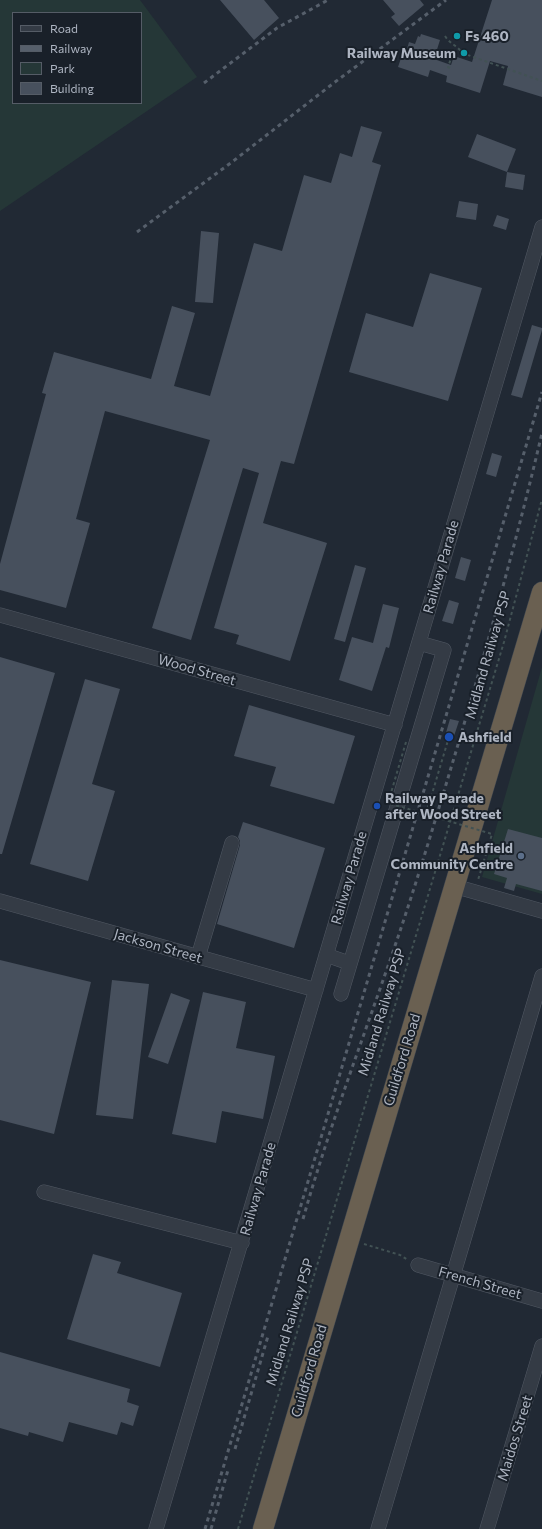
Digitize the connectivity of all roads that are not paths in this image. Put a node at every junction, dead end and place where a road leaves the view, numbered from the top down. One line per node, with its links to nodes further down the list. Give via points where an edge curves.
1 (542, 227): 4 (street, Railway Parade)
2 (542, 592): 7 (highway, Guildford Road)
3 (0, 615): 5 (street, Wood Street)
4 (419, 643): 5 (street, Railway Parade); 12 (street, via 444,650)
5 (395, 725): 10 (street, Railway Parade)
6 (232, 843): 11 (street)
7 (454, 886): 9 (street); 23 (highway, Guildford Road)
8 (0, 901): 11 (street, Jackson Street)
9 (542, 911)
10 (326, 955): 12 (street); 14 (street, Railway Parade)
11 (198, 957): 14 (street, Jackson Street)
12 (350, 963): 15 (street)
13 (542, 976): 19 (street)
14 (316, 990): 17 (street, Railway Parade)
15 (340, 994)
16 (44, 1192): 17 (street)
17 (242, 1243): 22 (street, Railway Parade)
18 (418, 1265): 19 (street, French Street)
19 (454, 1276): 20 (street, French Street); 24 (street)
20 (542, 1301)
21 (542, 1346): 25 (street, Maidos Street)
22 (156, 1529)
23 (263, 1529)
24 (378, 1529)
25 (487, 1529)

